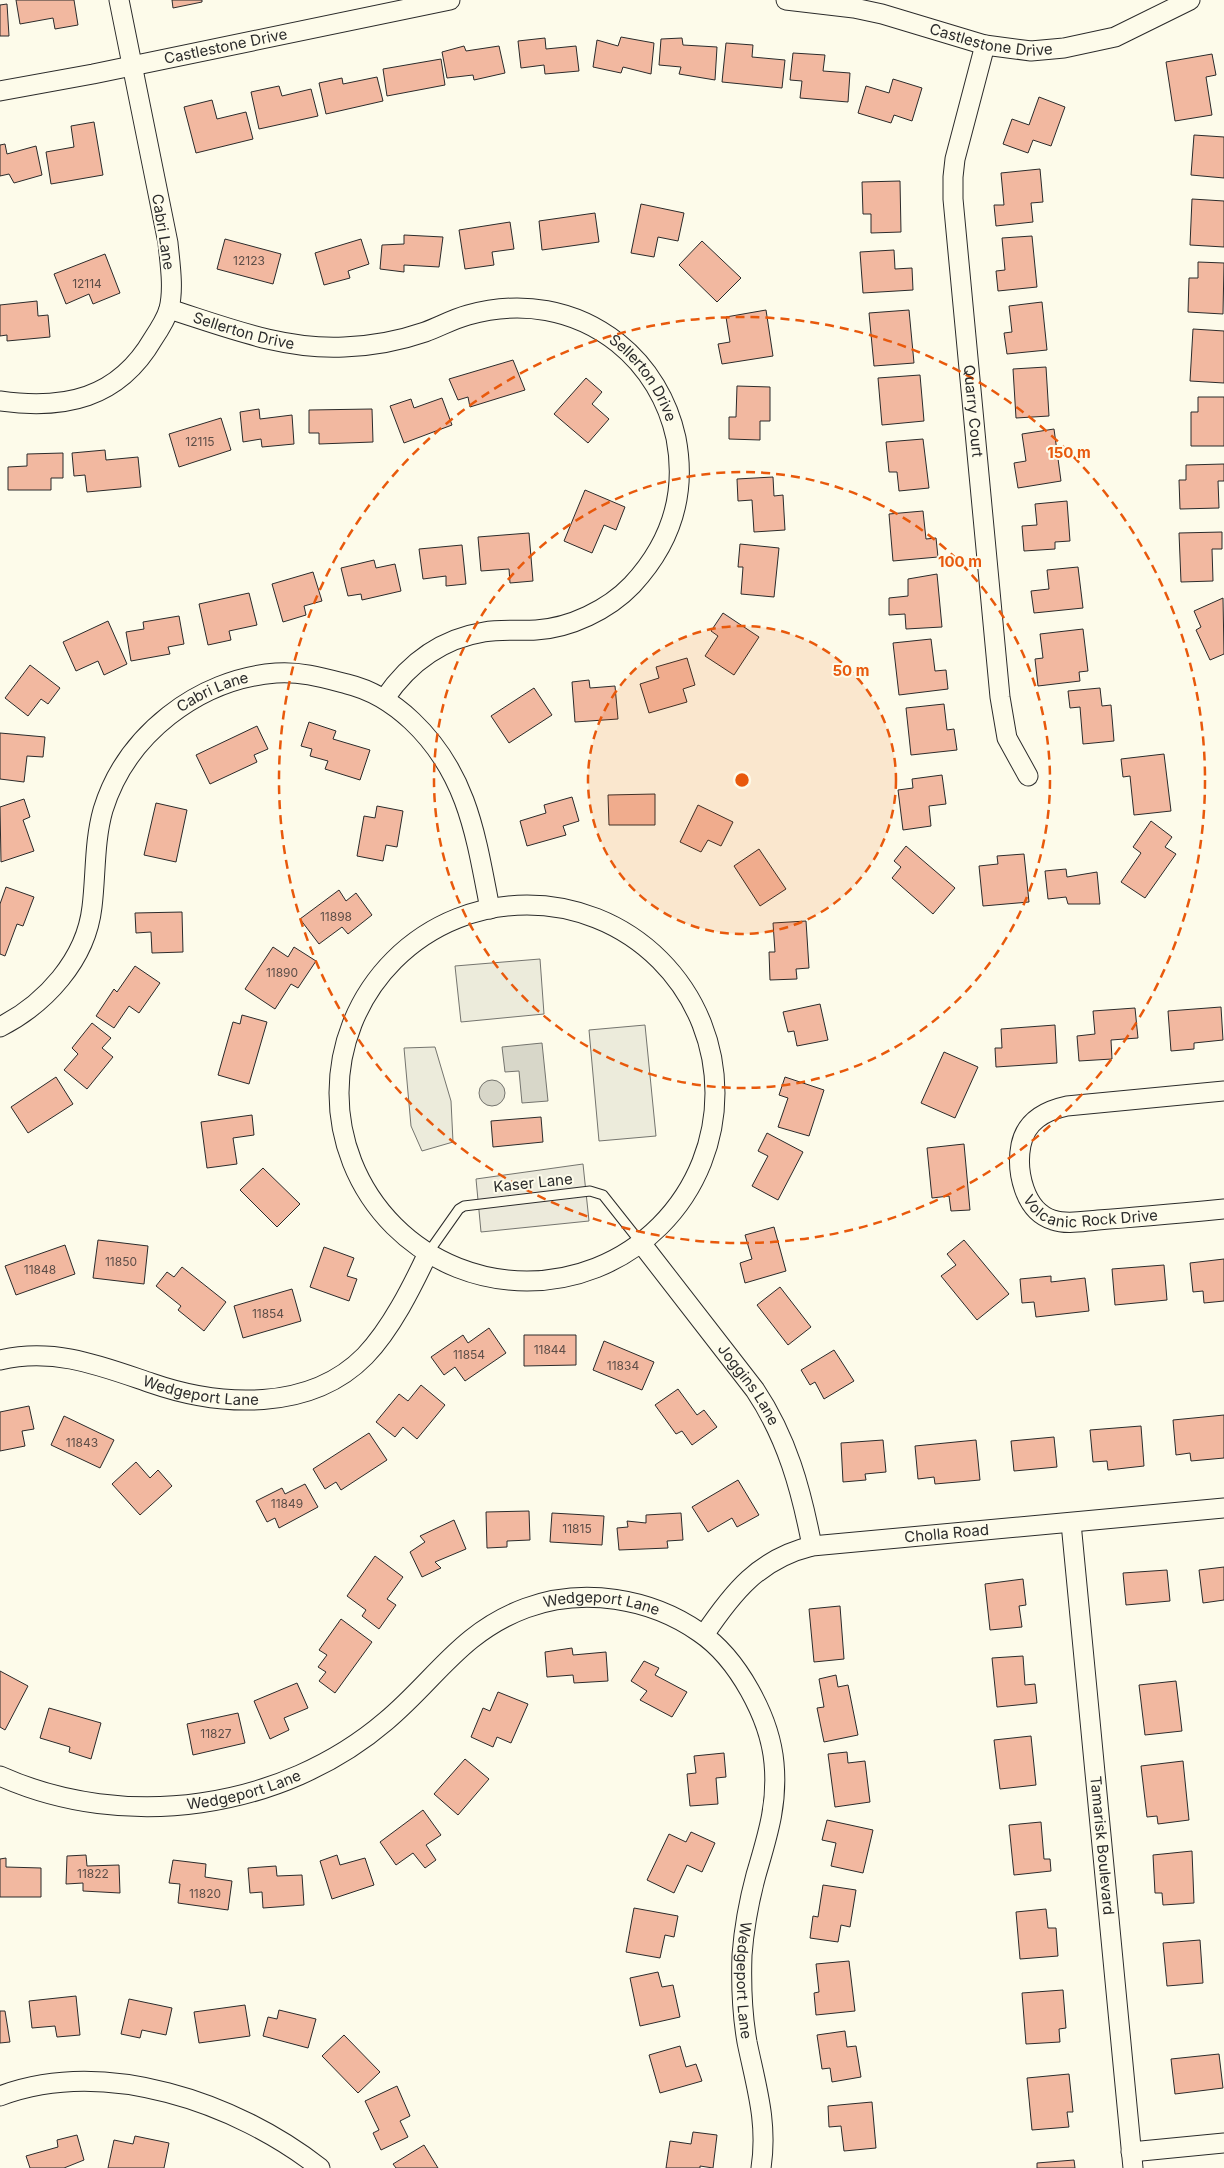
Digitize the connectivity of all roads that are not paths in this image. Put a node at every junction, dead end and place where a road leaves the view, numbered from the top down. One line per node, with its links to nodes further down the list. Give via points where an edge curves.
1 (119, 0): 6 (street, Cabri Lane)
2 (450, 0): 6 (street, Castlestone Drive)
3 (786, 0): 5 (street, Castlestone Drive, via 882,14)
4 (1190, 0): 5 (street, Castlestone Drive, via 1128,32 1092,43 1031,51)
5 (984, 45): 11 (street, Quarry Court, via 955,159 953,199 1000,697 1007,738)
6 (132, 66): 7 (street, Castlestone Drive); 8 (street, Cabri Lane, via 168,243)
7 (0, 91)
8 (169, 309): 9 (street, Cabri Lane, via 140,359 101,390 48,404); 10 (street, Sellerton Drive, via 275,341 342,347 397,340 480,312 515,306 540,308 576,318 608,336 641,365 658,391 675,435 680,469 678,498 657,552 630,587 600,609 568,624 536,630 483,632 446,643 406,671)
9 (0, 401)
10 (385, 698): 12 (street, Cabri Lane, via 424,732 453,772 474,830); 13 (street, Cabri Lane, via 353,685 323,678 276,673 217,687 173,712 136,748 109,794 96,842 92,910 75,956 43,998)
11 (1028, 776)
12 (490, 909): 16 (street, via 543,906 605,922 634,938 659,958 697,1010 715,1072 716,1104 711,1136 701,1167 686,1196); 17 (street, via 439,928 393,961 360,1008 341,1062 340,1119 357,1174 389,1221)
13 (0, 1027)
14 (1224, 1091): 15 (street, Volcanic Rock Drive, via 1051,1109 1039,1115 1024,1134 1020,1155 1026,1194 1042,1215 1054,1221)
15 (1224, 1209)
16 (642, 1243): 17 (street, via 596,1268 537,1281 496,1279 476,1274 456,1268); 17 (lane, Kaser Lane, via 603,1195 590,1191 464,1206); 21 (street, Joggins Lane, via 771,1415 793,1464)
17 (428, 1253): 18 (street, Wedgeport Lane, via 374,1346 348,1371 302,1393 255,1400 210,1398 151,1383 102,1365 61,1357 35,1355)
18 (0, 1360)
19 (1224, 1508): 20 (street, Cholla Road)
20 (1071, 1523): 21 (street, Cholla Road); 26 (street, Tamarisk Boulevard)
21 (812, 1546): 22 (street, Cholla Road, via 778,1559 745,1582)
22 (704, 1635): 23 (street, Wedgeport Lane, via 644,1606 606,1598 566,1598 526,1608 503,1618 465,1643 384,1723 337,1757 281,1782 213,1801 151,1807 88,1802 48,1794); 28 (street, Wedgeport Lane, via 729,1661 749,1690 763,1720 774,1759 771,1823 750,1899 742,1957 745,2027 763,2118)
23 (0, 1776)
24 (0, 2096): 27 (street, via 36,2086 79,2082 102,2082 159,2091 207,2105 251,2124)
25 (1224, 2143): 26 (street)
26 (1132, 2160)
27 (320, 2168)
28 (761, 2168)

